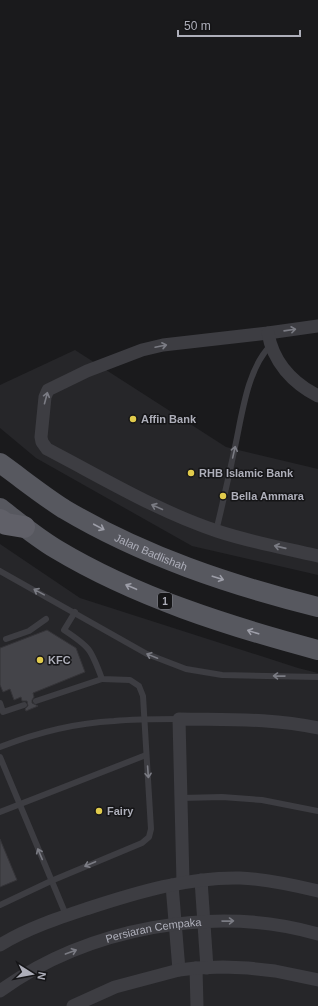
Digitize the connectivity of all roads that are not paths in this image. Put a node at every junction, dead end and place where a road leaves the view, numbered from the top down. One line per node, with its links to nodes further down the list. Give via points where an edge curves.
1 (318, 326): 2 (street, one-way to 1)
2 (268, 333): 3 (street); 9 (street, one-way to 2, via 151,504 47,449 41,436 45,397 48,390 55,386 142,350 179,342)
3 (270, 346): 4 (street, via 277,361 296,381); 9 (lane, one-way to 3, via 253,375)
4 (318, 396)
5 (0, 463): 12 (main road, Jalan Badlishah, one-way to 12, via 64,509 133,545 208,575)
6 (0, 508): 8 (main road, 1)
7 (0, 520): 8 (highway, via 6,524)
8 (24, 527): 16 (main road, 1, one-way to 8, via 202,615 134,588 56,549)
9 (216, 531): 10 (street, one-way to 9)
10 (318, 556)
11 (0, 571): 13 (lane, one-way to 11)
12 (318, 607)
13 (75, 612): 17 (lane, one-way to 13, via 222,675 186,669 147,654); 18 (lane, via 64,630 89,649)
14 (46, 619): 15 (lane, via 29,631)
15 (6, 639)
16 (318, 650)
17 (318, 677)
18 (102, 679): 19 (lane); 23 (lane, via 130,680 139,686 143,696)
19 (36, 701)
20 (0, 703): 21 (lane, via 3,712)
21 (24, 705)
22 (179, 719): 23 (lane); 24 (street, via 265,721); 28 (street)
23 (144, 720): 25 (lane, via 73,726); 26 (lane)
24 (318, 728)
25 (0, 747)
26 (146, 755): 29 (lane); 33 (lane, one-way to 33, via 151,829 149,837)
27 (0, 757): 29 (lane)
28 (181, 798): 30 (lane, via 222,797 262,800); 34 (street)
29 (19, 804): 31 (lane); 33 (lane, one-way to 29)
30 (318, 811)
31 (0, 812)
32 (201, 880): 34 (street); 35 (street, via 242,878); 38 (street)
33 (51, 881): 36 (lane); 37 (lane)
34 (177, 884): 37 (street, via 118,898); 39 (street)
35 (318, 891)
36 (0, 905)
37 (66, 915): 41 (street)
38 (204, 921): 39 (street, Persiaran Cempaka); 40 (street, Persiaran Cempaka, one-way to 40, via 243,920); 42 (street)
39 (175, 925): 43 (street); 45 (street, Persiaran Cempaka, one-way to 39, via 32,970 64,954 116,936)
40 (318, 934)
41 (0, 945)
42 (201, 968): 43 (street); 44 (street, via 248,968); 47 (street)
43 (179, 970): 46 (street, via 115,987)
44 (318, 980)
45 (0, 991)
46 (73, 1006)
47 (197, 1006)

